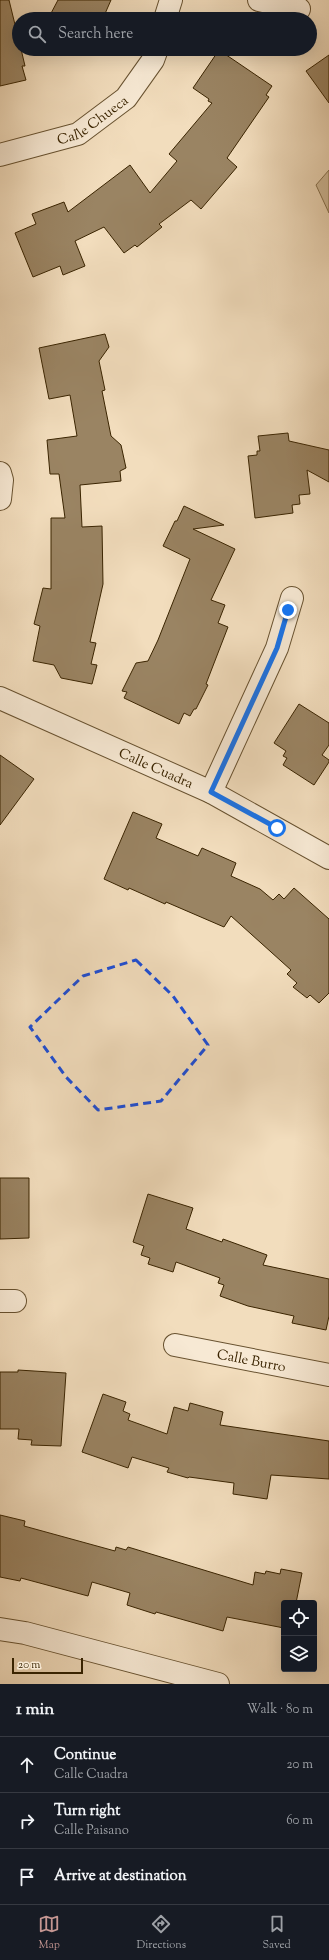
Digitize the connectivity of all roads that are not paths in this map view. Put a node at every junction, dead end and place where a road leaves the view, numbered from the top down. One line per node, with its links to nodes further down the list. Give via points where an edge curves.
1 (171, 0): 4 (street)
2 (259, 0): 3 (street)
3 (300, 9)
4 (167, 12)
5 (154, 56): 6 (street, Calle Chueca, via 126,98 78,134)
6 (0, 155)
7 (0, 473): 8 (street)
8 (0, 499)
9 (292, 598): 11 (street, via 277,648)
10 (0, 698): 11 (street, Calle Cuadra)
11 (211, 792): 12 (street, Calle Cuadra)
12 (329, 858)
13 (175, 1345): 14 (street, Calle Burro)
14 (329, 1375)
15 (0, 1629): 16 (street, via 25,1633)
16 (218, 1684)

